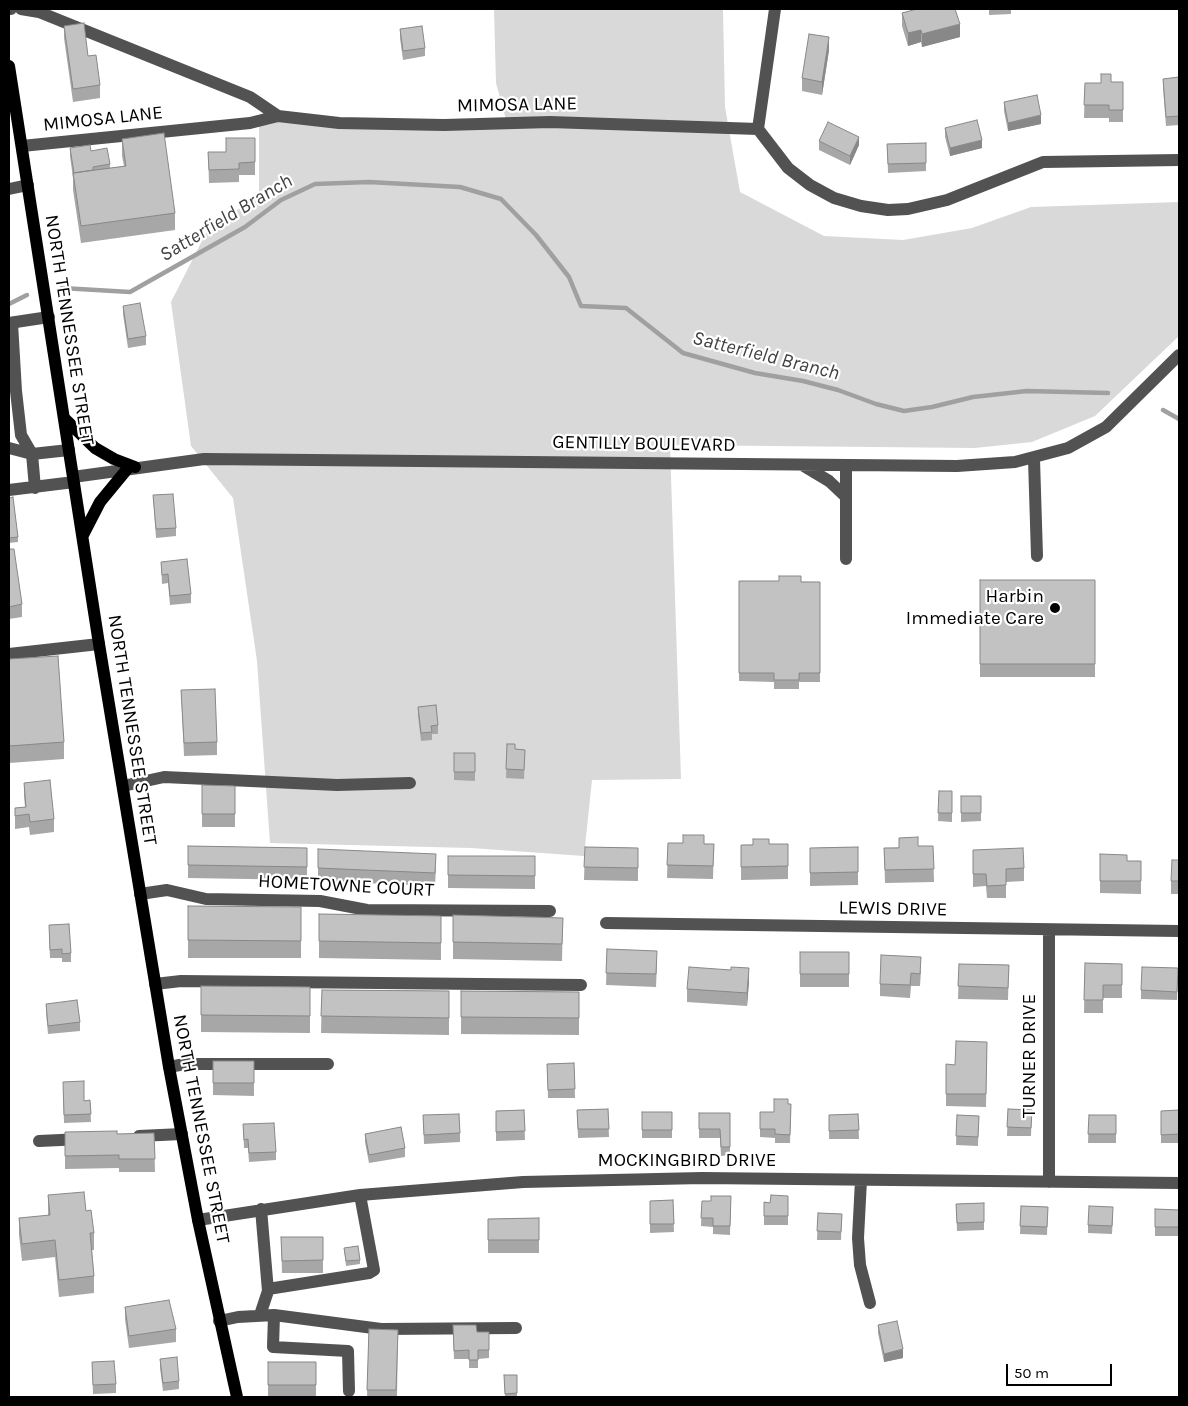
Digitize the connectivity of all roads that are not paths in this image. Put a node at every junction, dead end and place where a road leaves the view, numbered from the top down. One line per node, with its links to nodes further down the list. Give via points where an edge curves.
1 (21, 9): 4 (street, MIMOSA LANE, via 39,12 205,78 250,97)
2 (775, 9): 5 (street)
3 (9, 66): 6 (main road, NORTH TENNESSEE STREET)
4 (278, 116): 5 (street, MIMOSA LANE, via 339,123 550,122); 6 (street, MIMOSA LANE, via 250,123)
5 (758, 129): 7 (street, via 788,168 810,185 834,198 888,210 947,200 1043,162)
6 (22, 146): 8 (main road, NORTH TENNESSEE STREET)
7 (1179, 160)
8 (28, 185): 9 (street); 10 (main road, NORTH TENNESSEE STREET)
9 (9, 189)
10 (49, 317): 11 (street); 13 (main road, NORTH TENNESSEE STREET)
11 (10, 323): 16 (street, via 21,434)
12 (1179, 355): 17 (street, GENTILLY BOULEVARD, via 1106,427 1068,448)
13 (64, 418): 15 (main road, NORTH TENNESSEE STREET); 20 (main road, via 95,448)
14 (9, 448): 16 (street)
15 (69, 450): 16 (street); 21 (main road, NORTH TENNESSEE STREET)
16 (32, 454): 22 (street)
17 (1034, 459): 19 (street, GENTILLY BOULEVARD, via 977,466); 26 (street)
18 (802, 465): 19 (street, GENTILLY BOULEVARD); 20 (street, GENTILLY BOULEVARD, via 237,459); 24 (street, via 819,473)
19 (846, 465): 24 (street)
20 (132, 467): 21 (street, GENTILLY BOULEVARD); 25 (main road, via 100,502)
21 (73, 479): 22 (street, GENTILLY BOULEVARD); 25 (main road, NORTH TENNESSEE STREET)
22 (36, 488): 23 (street, GENTILLY BOULEVARD)
23 (9, 490)
24 (846, 497): 27 (street)
25 (82, 537): 28 (main road, NORTH TENNESSEE STREET)
26 (1037, 556)
27 (846, 559)
28 (99, 644): 29 (street); 31 (main road, NORTH TENNESSEE STREET)
29 (9, 654)
30 (410, 783): 31 (street, via 337,785 164,777)
31 (122, 786): 32 (main road, NORTH TENNESSEE STREET)
32 (140, 894): 33 (street, HOMETOWNE COURT, via 167,890 206,899 320,901 367,910); 37 (main road, NORTH TENNESSEE STREET)
33 (550, 911)
34 (606, 923): 35 (street, LEWIS DRIVE)
35 (1049, 931): 36 (street, LEWIS DRIVE); 46 (street, TURNER DRIVE)
36 (1179, 931)
37 (155, 984): 38 (street, via 181,981); 40 (main road, NORTH TENNESSEE STREET)
38 (580, 985)
39 (328, 1064): 40 (street, via 185,1064)
40 (169, 1067): 41 (main road, NORTH TENNESSEE STREET)
41 (182, 1134): 42 (street); 50 (main road, NORTH TENNESSEE STREET)
42 (124, 1137)
43 (95, 1138): 44 (street)
44 (39, 1141)
45 (861, 1180): 46 (street, MOCKINGBIRD DRIVE); 48 (street, MOCKINGBIRD DRIVE, via 702,1178 523,1182); 52 (street, via 858,1238 860,1265)
46 (1049, 1182): 47 (street, MOCKINGBIRD DRIVE)
47 (1179, 1184)
48 (360, 1195): 49 (street, MOCKINGBIRD DRIVE); 51 (street, via 374,1270)
49 (261, 1209): 50 (street, MOCKINGBIRD DRIVE); 51 (street)
50 (198, 1220): 55 (main road, NORTH TENNESSEE STREET)
51 (268, 1289): 53 (street)
52 (870, 1303)
53 (260, 1315): 54 (street); 55 (street)
54 (274, 1315): 56 (street, via 381,1330); 57 (street, via 273,1347 348,1352)
55 (219, 1322): 58 (main road, NORTH TENNESSEE STREET)
56 (516, 1328)
57 (349, 1391)
58 (237, 1397)

